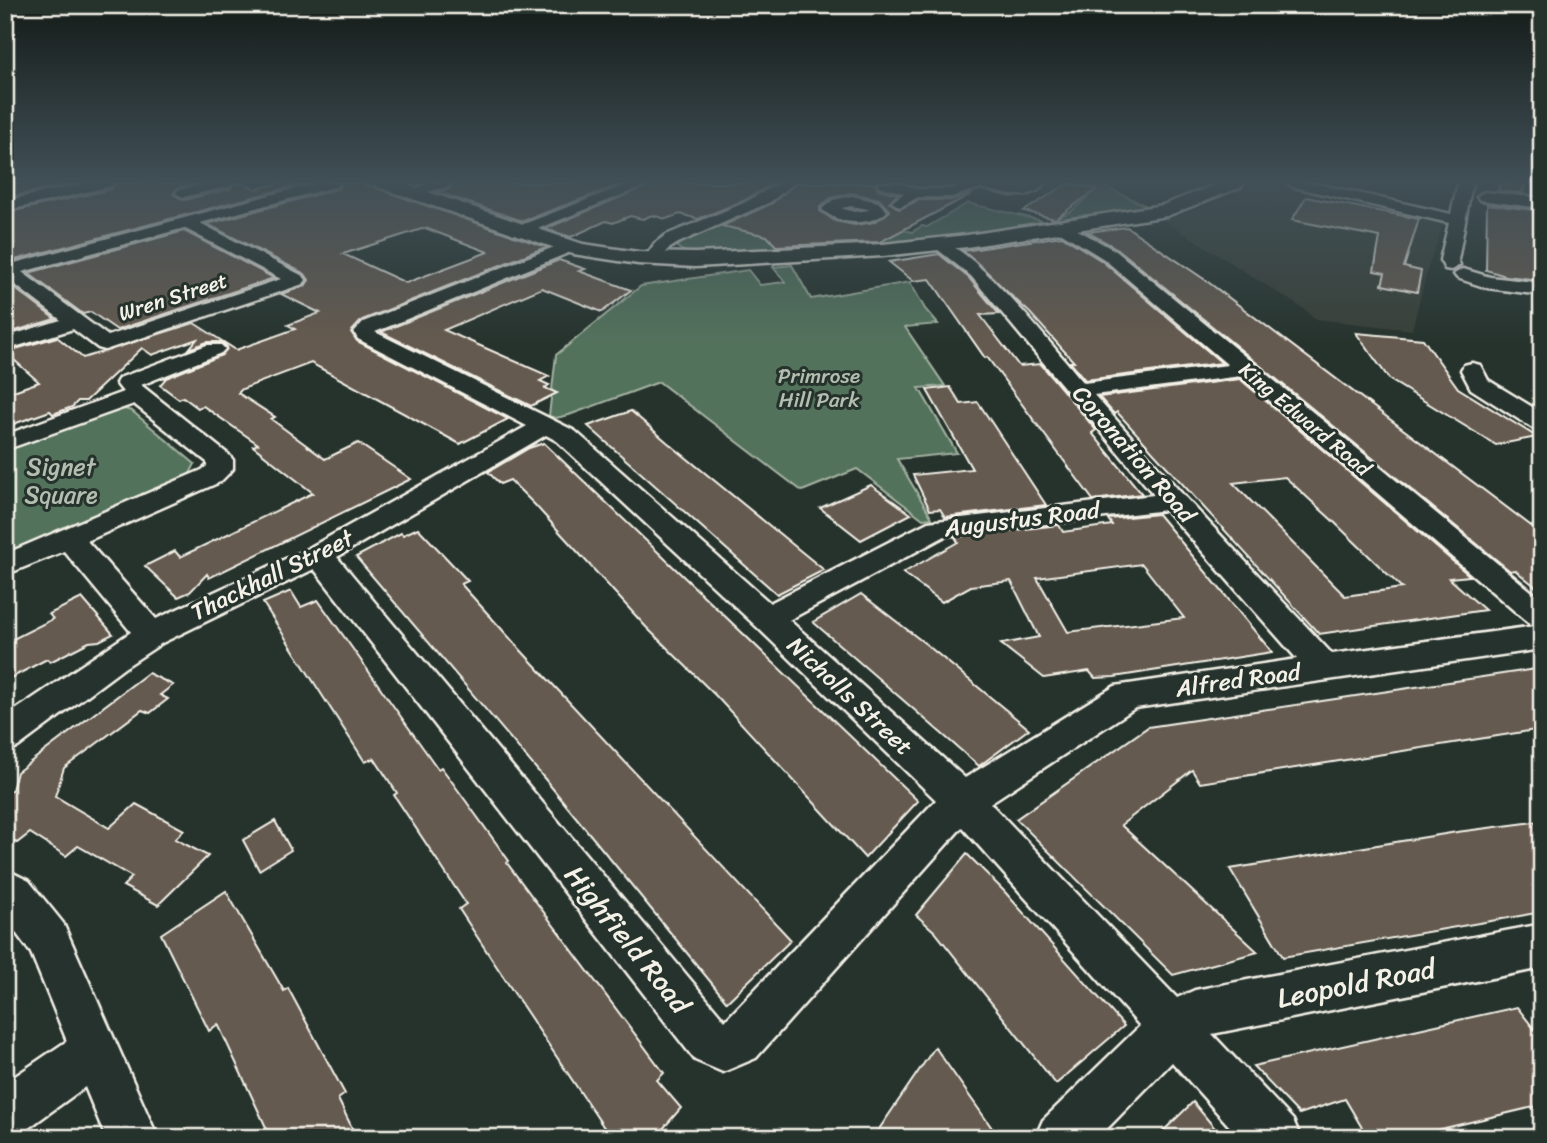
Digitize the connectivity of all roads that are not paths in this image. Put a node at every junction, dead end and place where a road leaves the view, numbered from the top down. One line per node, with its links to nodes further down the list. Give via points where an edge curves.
1 (132, 236): 11 (street)
2 (213, 236): 13 (street, Wren Street, via 297,280 105,344)
3 (535, 236): 9 (street)
4 (678, 236): 10 (street, via 661,247)
5 (999, 236): 8 (street)
6 (1078, 236): 16 (street, King Edward Road, via 1110,256)
7 (1457, 236): 12 (street, via 1454,266 1487,282)
8 (940, 245): 10 (street, via 729,260); 18 (street, Coronation Road, via 977,272)
9 (567, 247): 10 (street); 21 (street, Nicholls Street, via 364,332)
10 (653, 259)
11 (6, 270): 13 (street)
12 (1542, 289)
13 (75, 322): 14 (street)
14 (5, 344)
15 (214, 349): 19 (street, via 127,383)
16 (1246, 369): 18 (street); 27 (street, King Edward Road)
17 (1472, 370): 20 (street, via 1479,384)
18 (1079, 390): 23 (street, Coronation Road)
19 (137, 395): 22 (street); 24 (street, via 220,460 220,469)
20 (1542, 424)
21 (546, 425): 25 (street, Thackhall Street); 28 (street, Nicholls Street, via 566,436)
22 (5, 443)
23 (1174, 501): 28 (street, Augustus Road, via 938,528); 31 (street, Coronation Road)
24 (69, 538): 26 (street); 29 (street)
25 (319, 555): 29 (street, Thackhall Street); 33 (street, Highfield Road, via 718,1047 738,1041)
26 (5, 565)
27 (1542, 617)
28 (766, 618): 33 (street, Nicholls Street)
29 (151, 635): 32 (street, Thackhall Street)
30 (1542, 637): 31 (street, Alfred Road)
31 (1324, 667): 33 (street, Alfred Road, via 1127,696)
32 (5, 737)
33 (962, 800): 36 (street, Nicholls Street)
34 (5, 890): 37 (street, via 43,930)
35 (1542, 946): 36 (street, Leopold Road, via 1195,1014)
36 (1173, 1028): 40 (street, Leopold Road); 41 (street, Nicholls Street)
37 (96, 1050): 38 (street); 39 (street)
38 (5, 1114)
39 (132, 1138)
40 (1061, 1138)
41 (1275, 1138)

